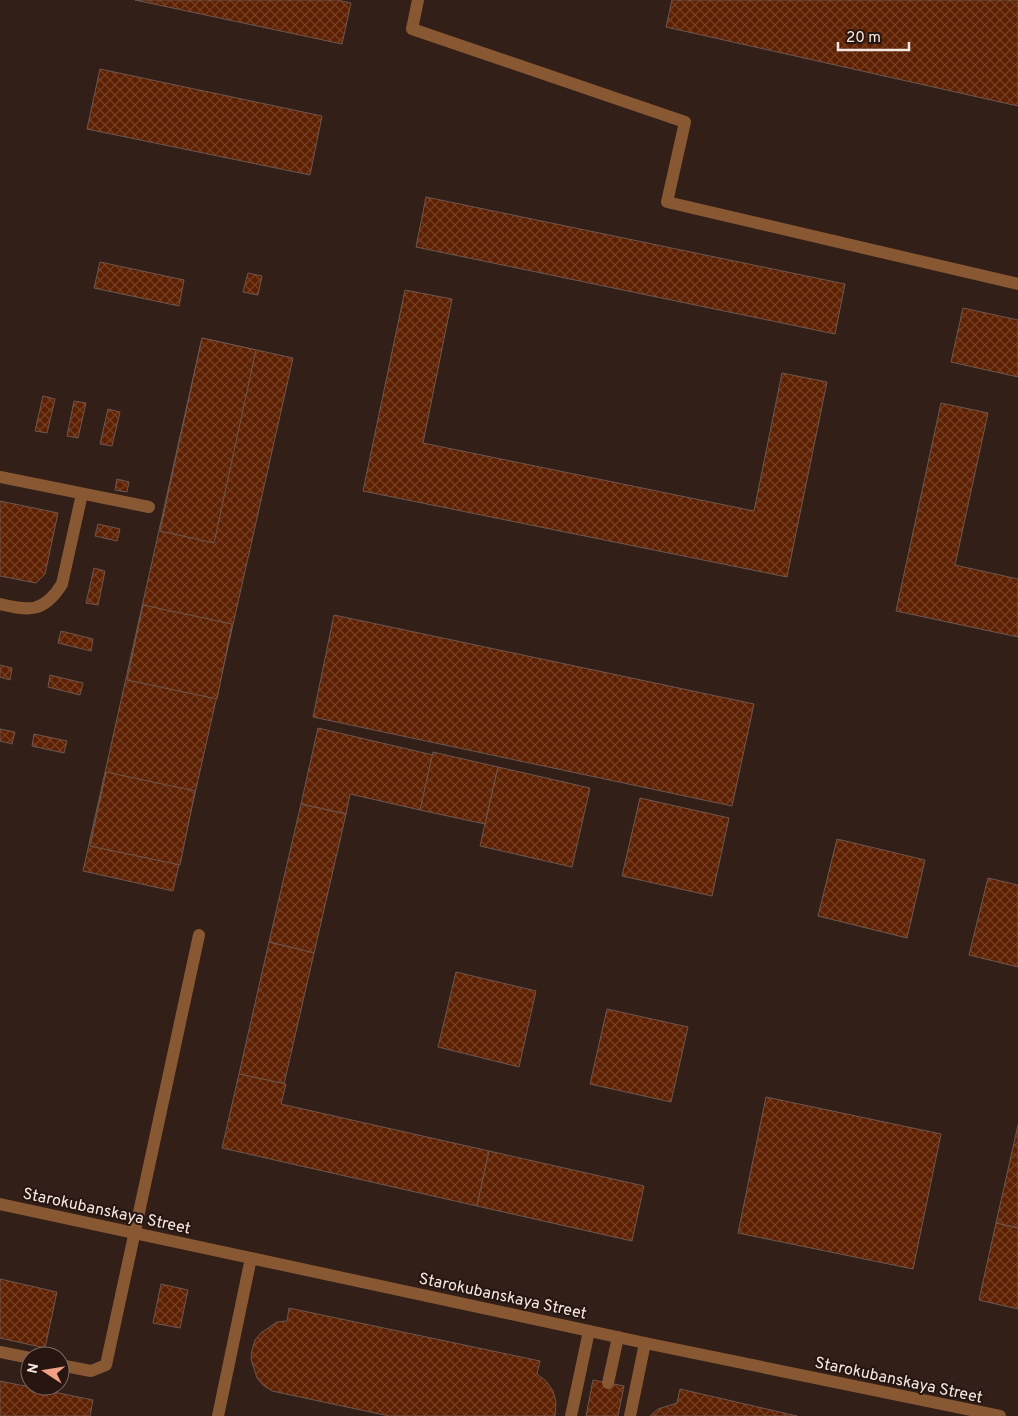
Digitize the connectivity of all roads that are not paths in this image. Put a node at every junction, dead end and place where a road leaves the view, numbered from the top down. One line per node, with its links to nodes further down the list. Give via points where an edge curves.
1 (418, 0): 2 (street, via 412,29 685,122 667,202)
2 (1018, 284)
3 (0, 477): 4 (street)
4 (82, 494): 5 (street); 6 (street, via 62,584 55,596 36,608 25,610)
5 (149, 508)
6 (0, 604)
7 (199, 935): 9 (street)
8 (0, 1204): 9 (street, Starokubanskaya Street)
9 (135, 1233): 10 (street, Starokubanskaya Street); 16 (street, via 106,1365 91,1371)
10 (251, 1258): 11 (street, Starokubanskaya Street); 18 (street)
11 (589, 1331): 12 (street, Starokubanskaya Street); 19 (street)
12 (618, 1337): 13 (street, Starokubanskaya Street); 17 (street)
13 (645, 1343): 20 (street); 21 (street, Starokubanskaya Street)
14 (0, 1352): 15 (street)
15 (20, 1356)
16 (70, 1366)
17 (608, 1383)
18 (218, 1416)
19 (571, 1416)
20 (630, 1416)
21 (1000, 1416)

